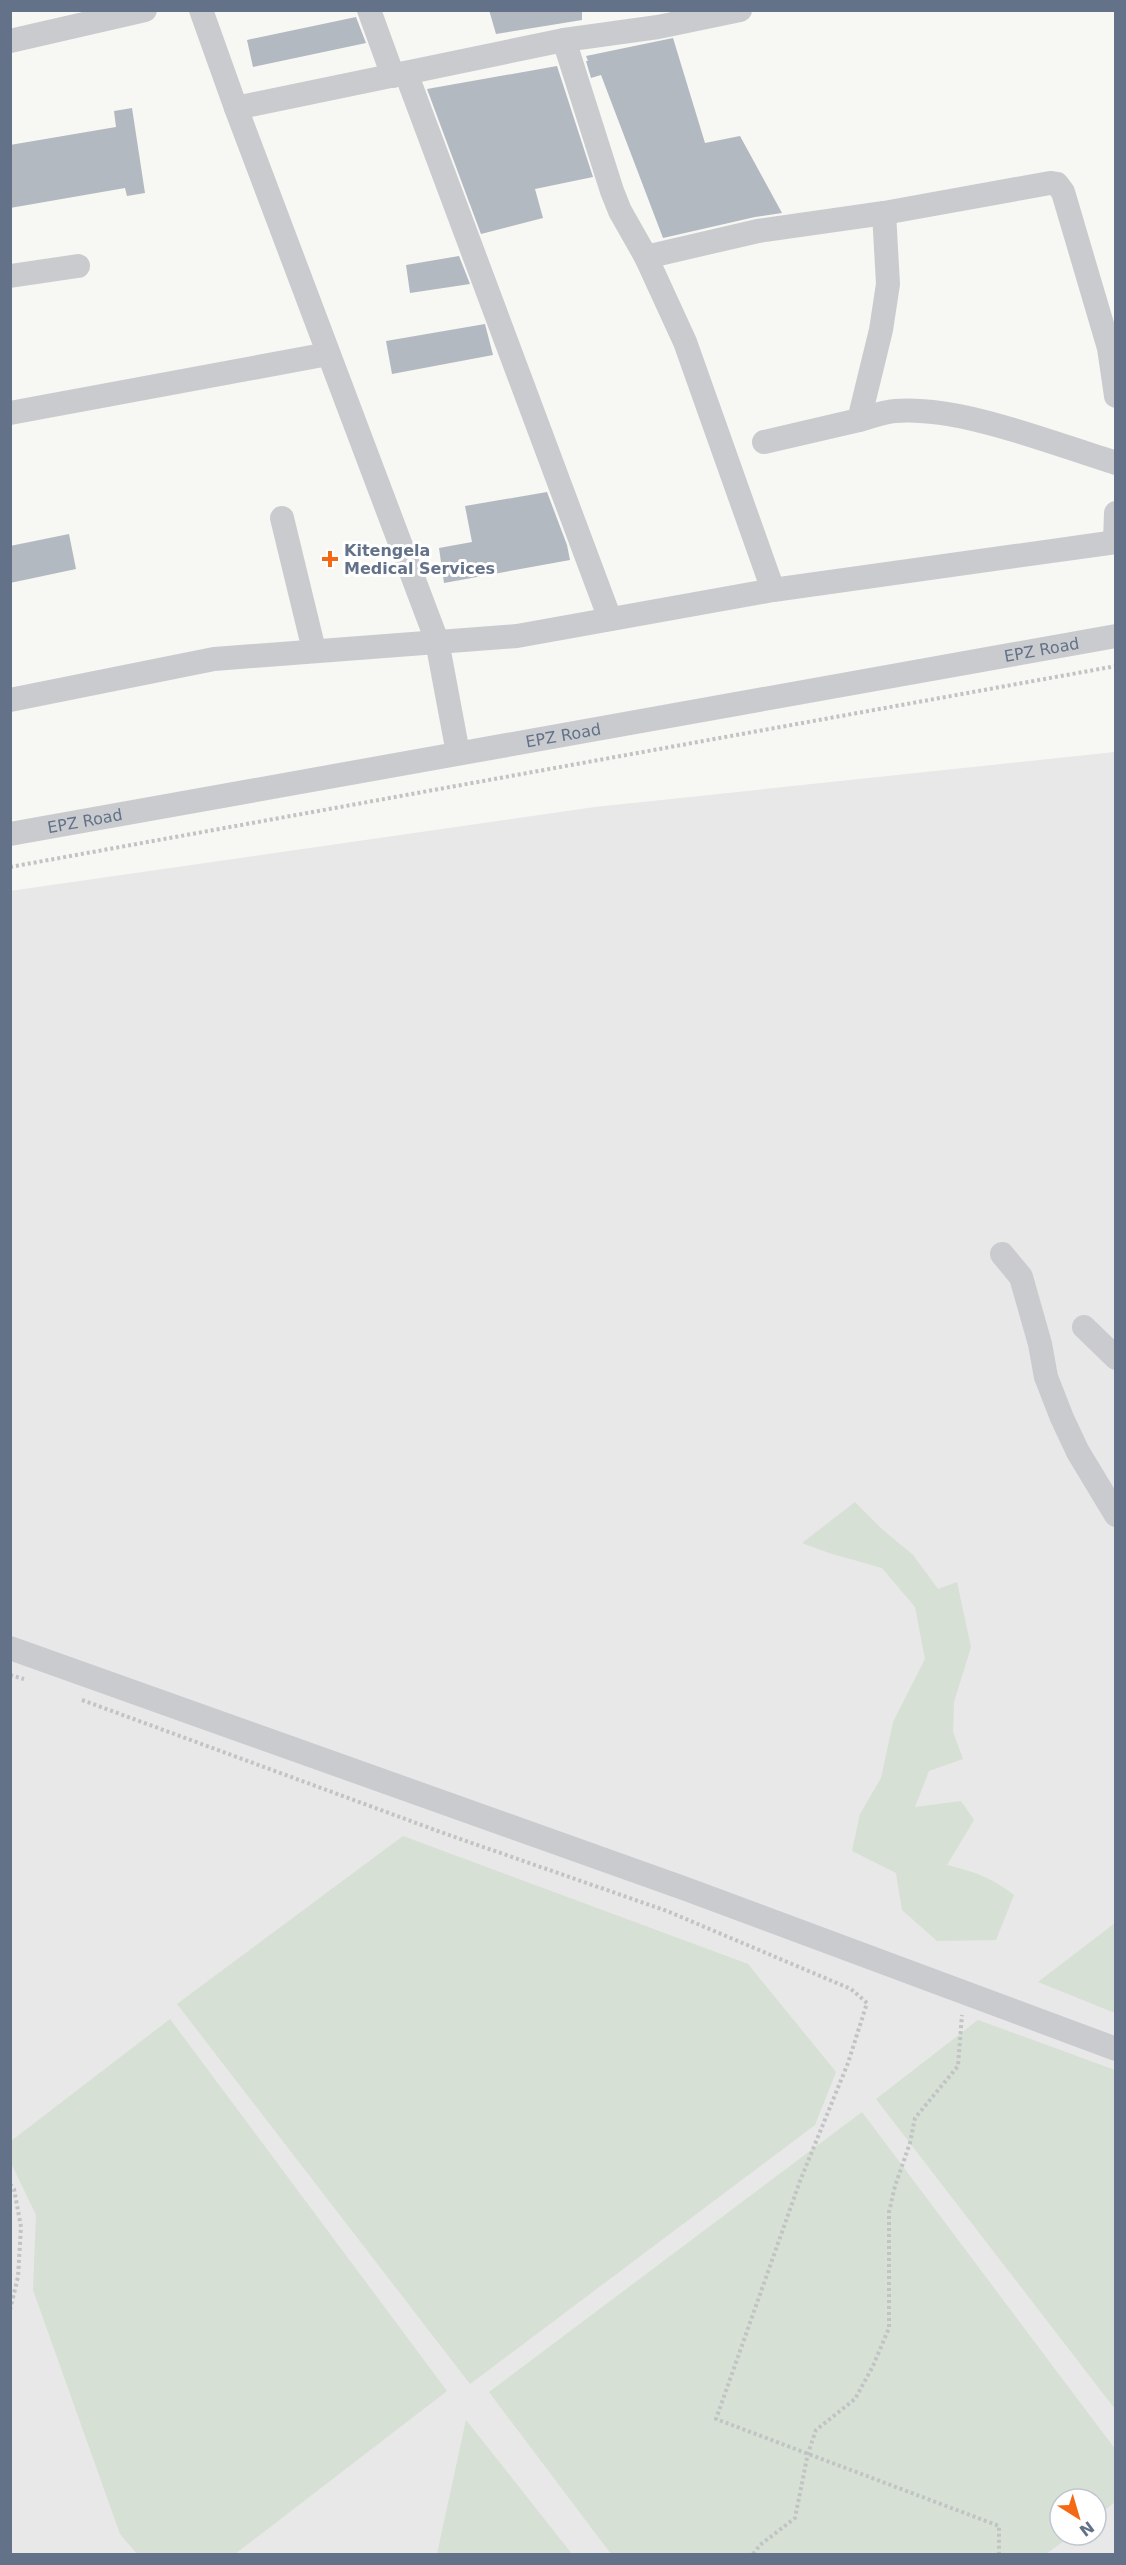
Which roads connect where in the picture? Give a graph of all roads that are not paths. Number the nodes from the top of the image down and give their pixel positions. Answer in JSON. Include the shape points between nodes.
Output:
{"nodes":[{"id":1,"x":145,"y":10,"type":"edge"},
{"id":2,"x":201,"y":10,"type":"edge"},
{"id":3,"x":369,"y":10,"type":"edge"},
{"id":4,"x":740,"y":10,"type":"edge"},
{"id":5,"x":655,"y":19,"type":"edge"},
{"id":6,"x":564,"y":40,"type":"junction"},
{"id":7,"x":10,"y":41,"type":"edge"},
{"id":8,"x":400,"y":74,"type":"junction"},
{"id":9,"x":236,"y":108,"type":"junction"},
{"id":10,"x":884,"y":213,"type":"junction"},
{"id":11,"x":646,"y":256,"type":"junction"},
{"id":12,"x":78,"y":266,"type":"dead end"},
{"id":13,"x":10,"y":276,"type":"edge"},
{"id":14,"x":328,"y":354,"type":"junction"},
{"id":15,"x":1116,"y":396,"type":"edge"},
{"id":16,"x":10,"y":413,"type":"edge"},
{"id":17,"x":859,"y":420,"type":"junction"},
{"id":18,"x":764,"y":442,"type":"dead end"},
{"id":19,"x":1116,"y":463,"type":"edge"},
{"id":20,"x":1116,"y":513,"type":"edge"},
{"id":21,"x":282,"y":518,"type":"dead end"},
{"id":22,"x":1115,"y":542,"type":"edge"},
{"id":23,"x":773,"y":590,"type":"junction"},
{"id":24,"x":609,"y":619,"type":"junction"},
{"id":25,"x":1116,"y":636,"type":"edge"},
{"id":26,"x":437,"y":641,"type":"junction"},
{"id":27,"x":314,"y":650,"type":"junction"},
{"id":28,"x":10,"y":700,"type":"edge"},
{"id":29,"x":458,"y":753,"type":"junction"},
{"id":30,"x":10,"y":834,"type":"edge"},
{"id":31,"x":1002,"y":1254,"type":"dead end"},
{"id":32,"x":1083,"y":1328,"type":"dead end"},
{"id":33,"x":1116,"y":1358,"type":"edge"},
{"id":34,"x":1116,"y":1515,"type":"edge"},
{"id":35,"x":10,"y":1648,"type":"edge"},
{"id":36,"x":1116,"y":2049,"type":"edge"}],
"edges":[{"from":1,"to":7,"type":"street"},
{"from":2,"to":9,"type":"street"},
{"from":3,"to":8,"type":"street"},
{"from":4,"to":5,"type":"street"},
{"from":5,"to":6,"type":"street"},
{"from":6,"to":8,"type":"street"},
{"from":6,"to":11,"type":"street","via":[[612,191]]},
{"from":8,"to":9,"type":"street"},
{"from":8,"to":24,"type":"street"},
{"from":9,"to":14,"type":"street"},
{"from":10,"to":11,"type":"street","via":[[758,231]]},
{"from":10,"to":15,"type":"street","via":[[1057,184],[1063,192],[1109,348]]},
{"from":10,"to":17,"type":"street","via":[[888,284]]},
{"from":11,"to":23,"type":"street","via":[[685,342]]},
{"from":12,"to":13,"type":"street"},
{"from":14,"to":16,"type":"street"},
{"from":14,"to":26,"type":"street"},
{"from":17,"to":18,"type":"street"},
{"from":17,"to":19,"type":"street","via":[[893,411],[940,413]]},
{"from":20,"to":22,"type":"street"},
{"from":21,"to":27,"type":"street"},
{"from":22,"to":23,"type":"street"},
{"from":23,"to":24,"type":"street"},
{"from":24,"to":26,"type":"street","via":[[517,636]]},
{"from":25,"to":29,"type":"street","name":"EPZ Road"},
{"from":26,"to":27,"type":"street"},
{"from":26,"to":29,"type":"street"},
{"from":27,"to":28,"type":"street","via":[[214,659]]},
{"from":29,"to":30,"type":"street","name":"EPZ Road"},
{"from":31,"to":34,"type":"street","via":[[1021,1276],[1046,1377],[1062,1418]]},
{"from":32,"to":33,"type":"street"},
{"from":35,"to":36,"type":"street","via":[[686,1889]]}]}
